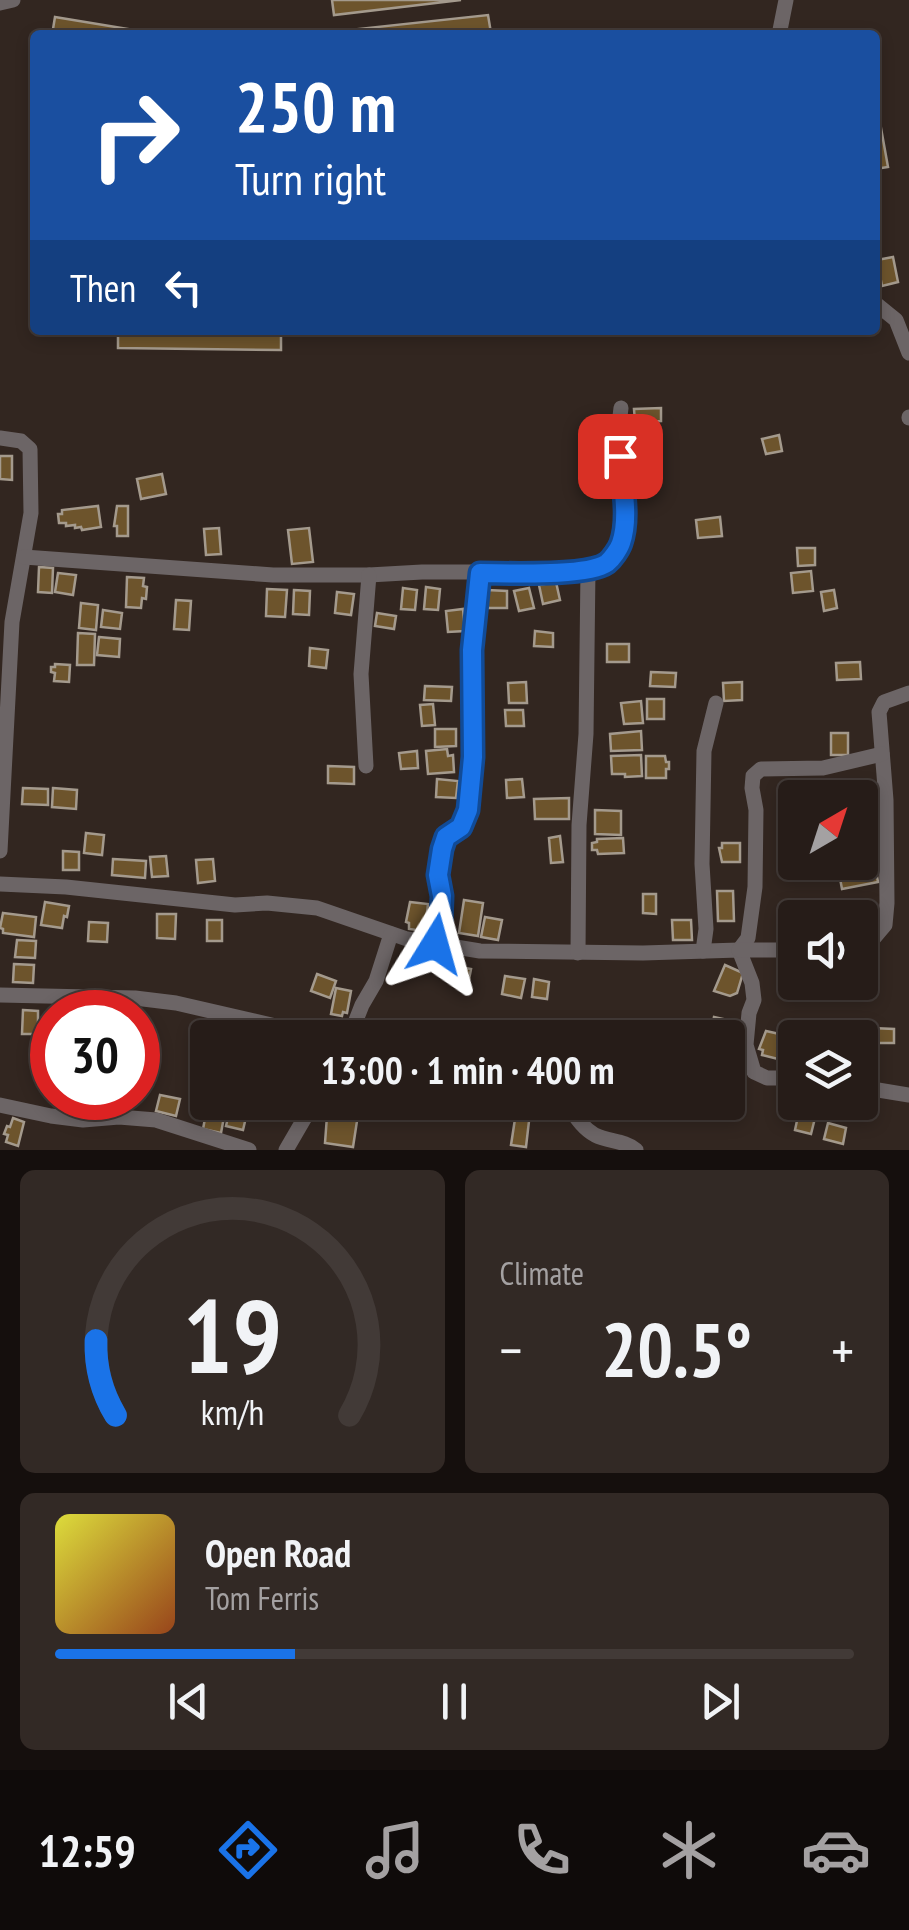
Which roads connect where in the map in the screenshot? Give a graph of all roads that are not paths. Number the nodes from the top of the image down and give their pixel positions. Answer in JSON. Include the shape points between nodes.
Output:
{"nodes":[{"id":1,"x":14,"y":0,"type":"edge"},
{"id":2,"x":786,"y":0,"type":"edge"},
{"id":3,"x":0,"y":3,"type":"edge"},
{"id":4,"x":779,"y":30,"type":"edge"},
{"id":5,"x":880,"y":307,"type":"edge"},
{"id":6,"x":909,"y":353,"type":"edge"},
{"id":7,"x":622,"y":408,"type":"dead end"},
{"id":8,"x":0,"y":438,"type":"edge"},
{"id":9,"x":24,"y":558,"type":"junction"},
{"id":10,"x":588,"y":569,"type":"junction"},
{"id":11,"x":480,"y":573,"type":"junction"},
{"id":12,"x":369,"y":576,"type":"junction"},
{"id":13,"x":909,"y":693,"type":"edge"},
{"id":14,"x":716,"y":704,"type":"dead end"},
{"id":15,"x":882,"y":754,"type":"junction"},
{"id":16,"x":2,"y":766,"type":"edge"},
{"id":17,"x":366,"y":766,"type":"dead end"},
{"id":18,"x":0,"y":852,"type":"edge"},
{"id":19,"x":0,"y":884,"type":"edge"},
{"id":20,"x":878,"y":933,"type":"edge"},
{"id":21,"x":391,"y":934,"type":"junction"},
{"id":22,"x":435,"y":944,"type":"junction"},
{"id":23,"x":739,"y":950,"type":"junction"},
{"id":24,"x":778,"y":950,"type":"edge"},
{"id":25,"x":703,"y":951,"type":"junction"},
{"id":26,"x":578,"y":953,"type":"junction"},
{"id":27,"x":0,"y":995,"type":"edge"},
{"id":28,"x":250,"y":1020,"type":"edge"},
{"id":29,"x":356,"y":1020,"type":"edge"},
{"id":30,"x":778,"y":1078,"type":"edge"},
{"id":31,"x":878,"y":1091,"type":"edge"},
{"id":32,"x":909,"y":1095,"type":"edge"},
{"id":33,"x":0,"y":1105,"type":"edge"},
{"id":34,"x":303,"y":1120,"type":"edge"},
{"id":35,"x":578,"y":1120,"type":"edge"},
{"id":36,"x":249,"y":1150,"type":"edge"},
{"id":37,"x":286,"y":1150,"type":"edge"},
{"id":38,"x":636,"y":1150,"type":"edge"}],
"edges":[{"from":1,"to":3,"type":"street"},
{"from":2,"to":4,"type":"street"},
{"from":5,"to":6,"type":"street","via":[[896,320]]},
{"from":7,"to":10,"type":"street","via":[[621,546],[607,563]]},
{"from":8,"to":9,"type":"street","via":[[21,440],[30,449]]},
{"from":9,"to":12,"type":"street"},
{"from":9,"to":16,"type":"street","via":[[12,622]]},
{"from":10,"to":11,"type":"street"},
{"from":10,"to":26,"type":"street"},
{"from":11,"to":12,"type":"street"},
{"from":11,"to":22,"type":"street","via":[[468,810],[442,849]]},
{"from":12,"to":17,"type":"street","via":[[361,674]]},
{"from":13,"to":15,"type":"street","via":[[884,702],[879,712]]},
{"from":14,"to":25,"type":"street","via":[[704,751]]},
{"from":15,"to":20,"type":"street","via":[[887,903]]},
{"from":15,"to":23,"type":"street","via":[[823,768],[762,769],[753,776],[755,888],[748,938]]},
{"from":16,"to":18,"type":"street"},
{"from":19,"to":21,"type":"street","via":[[317,908]]},
{"from":21,"to":22,"type":"street"},
{"from":21,"to":29,"type":"street"},
{"from":22,"to":26,"type":"street"},
{"from":23,"to":24,"type":"street"},
{"from":23,"to":25,"type":"street"},
{"from":23,"to":30,"type":"street","via":[[752,983],[746,1045],[754,1072]]},
{"from":25,"to":26,"type":"street"},
{"from":27,"to":28,"type":"street","via":[[148,1000]]},
{"from":31,"to":32,"type":"street"},
{"from":33,"to":36,"type":"street","via":[[83,1120],[156,1120]]},
{"from":34,"to":37,"type":"street"},
{"from":35,"to":38,"type":"street"}]}
